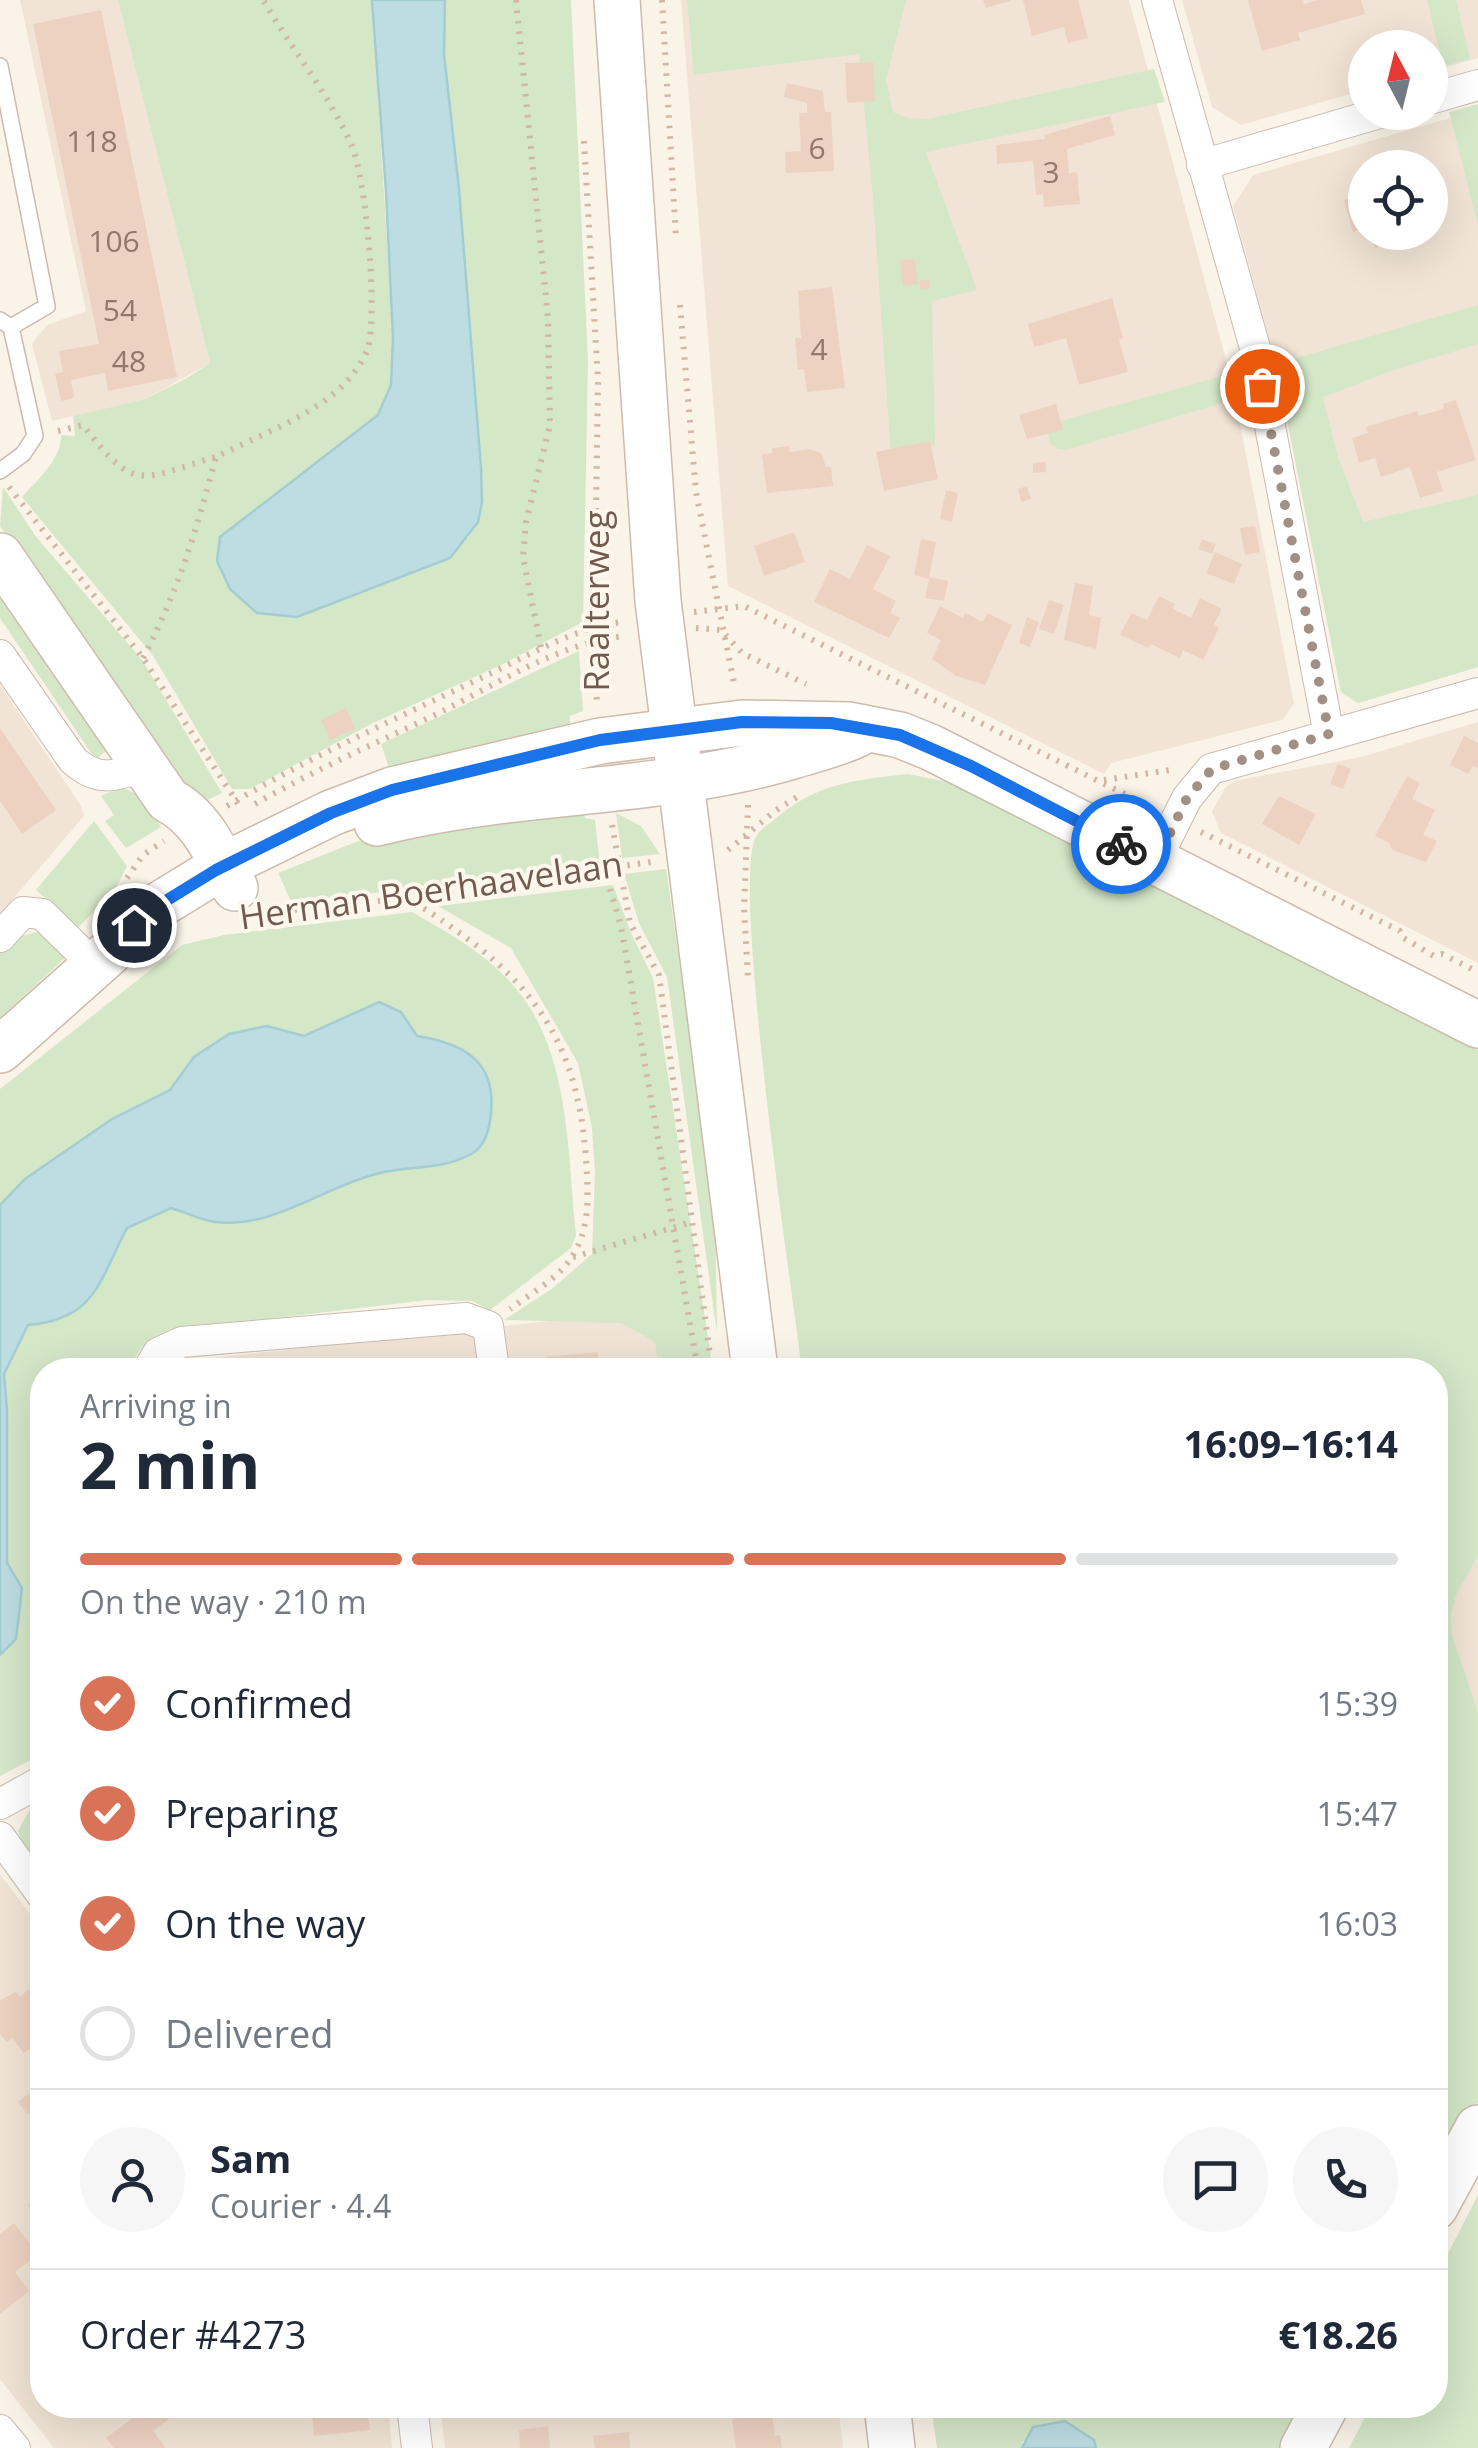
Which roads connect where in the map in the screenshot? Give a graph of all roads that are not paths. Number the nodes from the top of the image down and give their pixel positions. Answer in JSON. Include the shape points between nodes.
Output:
{"nodes":[{"id":1,"x":617,"y":0,"type":"edge"},
{"id":2,"x":1157,"y":0,"type":"edge"},
{"id":3,"x":0,"y":66,"type":"edge"},
{"id":4,"x":2,"y":85,"type":"edge"},
{"id":5,"x":1478,"y":85,"type":"edge"},
{"id":6,"x":1448,"y":94,"type":"edge"},
{"id":7,"x":1348,"y":122,"type":"edge"},
{"id":8,"x":1202,"y":165,"type":"junction"},
{"id":9,"x":6,"y":323,"type":"edge"},
{"id":10,"x":0,"y":473,"type":"edge"},
{"id":11,"x":0,"y":556,"type":"edge"},
{"id":12,"x":0,"y":654,"type":"edge"},
{"id":13,"x":1478,"y":693,"type":"edge"},
{"id":14,"x":674,"y":729,"type":"junction"},
{"id":15,"x":867,"y":730,"type":"junction"},
{"id":16,"x":1329,"y":734,"type":"junction"},
{"id":17,"x":680,"y":782,"type":"junction"},
{"id":18,"x":157,"y":783,"type":"junction"},
{"id":19,"x":1156,"y":862,"type":"junction"},
{"id":20,"x":224,"y":889,"type":"junction"},
{"id":21,"x":0,"y":936,"type":"edge"},
{"id":22,"x":102,"y":958,"type":"junction"},
{"id":23,"x":1478,"y":1025,"type":"edge"},
{"id":24,"x":0,"y":1050,"type":"edge"},
{"id":25,"x":155,"y":1358,"type":"edge"},
{"id":26,"x":492,"y":1358,"type":"edge"},
{"id":27,"x":753,"y":1358,"type":"edge"},
{"id":28,"x":30,"y":1788,"type":"edge"},
{"id":29,"x":0,"y":1804,"type":"edge"},
{"id":30,"x":0,"y":1836,"type":"edge"},
{"id":31,"x":30,"y":1878,"type":"edge"},
{"id":32,"x":1478,"y":2128,"type":"edge"},
{"id":33,"x":1448,"y":2183,"type":"edge"},
{"id":34,"x":414,"y":2418,"type":"edge"},
{"id":35,"x":889,"y":2418,"type":"edge"},
{"id":36,"x":1319,"y":2418,"type":"edge"},
{"id":37,"x":0,"y":2430,"type":"edge"},
{"id":38,"x":14,"y":2448,"type":"edge"},
{"id":39,"x":417,"y":2448,"type":"edge"},
{"id":40,"x":892,"y":2448,"type":"edge"},
{"id":41,"x":1303,"y":2448,"type":"edge"}],
"edges":[{"from":1,"to":14,"type":"street","name":"Raalterweg"},
{"from":2,"to":8,"type":"street"},
{"from":3,"to":4,"type":"lane"},
{"from":4,"to":9,"type":"lane","via":[[47,306]]},
{"from":5,"to":6,"type":"street"},
{"from":7,"to":8,"type":"street"},
{"from":8,"to":16,"type":"street","via":[[1254,348]]},
{"from":9,"to":10,"type":"lane","via":[[35,436]]},
{"from":11,"to":18,"type":"street"},
{"from":12,"to":18,"type":"street","via":[[87,773]]},
{"from":13,"to":16,"type":"street"},
{"from":14,"to":15,"type":"street","name":"Herman Boerhaavelaan","via":[[762,722]]},
{"from":14,"to":17,"type":"street","name":"Raalterweg"},
{"from":14,"to":20,"type":"street","name":"Herman Boerhaavelaan","via":[[392,790],[331,813]]},
{"from":15,"to":17,"type":"street","name":"Herman Boerhaavelaan","via":[[745,770]]},
{"from":15,"to":19,"type":"street","name":"Herman Boerhaavelaan","via":[[930,746]]},
{"from":16,"to":19,"type":"street","via":[[1212,769],[1187,798]]},
{"from":17,"to":20,"type":"street","name":"Herman Boerhaavelaan","via":[[408,815],[355,829]]},
{"from":17,"to":27,"type":"street","name":"Raalterweg"},
{"from":18,"to":20,"type":"street","via":[[174,834]]},
{"from":19,"to":23,"type":"street","name":"Herman Boerhaavelaan"},
{"from":20,"to":22,"type":"street","name":"Herman Boerhaavelaan"},
{"from":21,"to":22,"type":"street","via":[[23,912],[42,914]]},
{"from":22,"to":24,"type":"street","name":"Herman Boerhaavelaan"},
{"from":25,"to":26,"type":"street","via":[[182,1342],[466,1318],[488,1326]]},
{"from":28,"to":29,"type":"street"},
{"from":30,"to":31,"type":"street"},
{"from":32,"to":33,"type":"street"},
{"from":34,"to":39,"type":"street"},
{"from":35,"to":40,"type":"street"},
{"from":36,"to":41,"type":"street"},
{"from":37,"to":38,"type":"street"}]}
